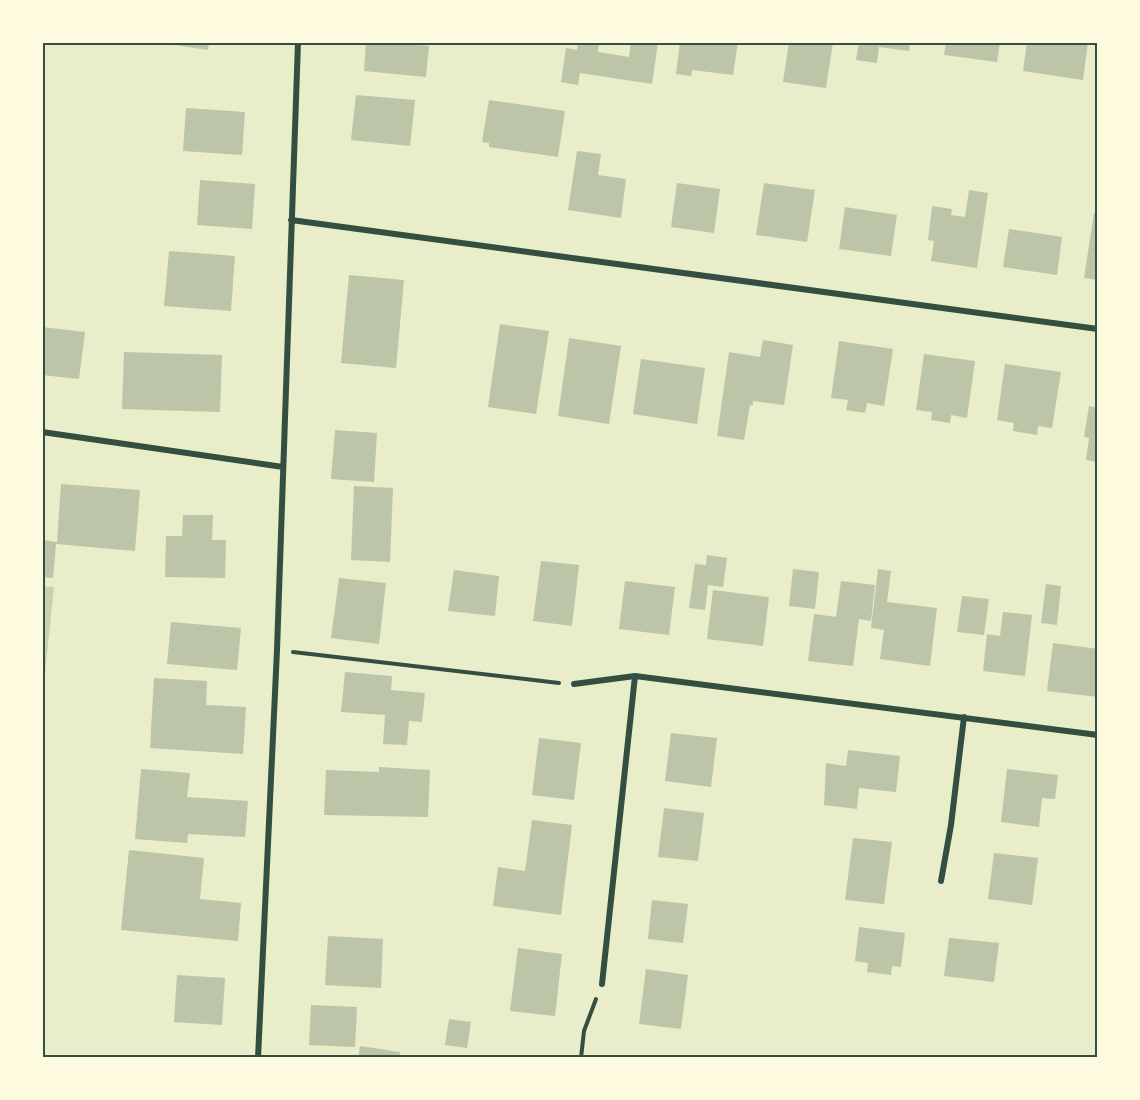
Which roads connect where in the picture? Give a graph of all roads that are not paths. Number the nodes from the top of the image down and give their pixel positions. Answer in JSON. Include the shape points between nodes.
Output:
{"nodes":[{"id":1,"x":298,"y":42,"type":"edge"},
{"id":2,"x":291,"y":220,"type":"junction"},
{"id":3,"x":1098,"y":329,"type":"edge"},
{"id":4,"x":42,"y":432,"type":"edge"},
{"id":5,"x":283,"y":467,"type":"junction"},
{"id":6,"x":635,"y":676,"type":"junction"},
{"id":7,"x":574,"y":684,"type":"road end"},
{"id":8,"x":964,"y":717,"type":"junction"},
{"id":9,"x":1098,"y":735,"type":"edge"},
{"id":10,"x":941,"y":881,"type":"dead end"},
{"id":11,"x":602,"y":984,"type":"road end"},
{"id":12,"x":258,"y":1058,"type":"edge"}],
"edges":[{"from":1,"to":2,"type":"street"},
{"from":2,"to":3,"type":"street"},
{"from":2,"to":5,"type":"street"},
{"from":4,"to":5,"type":"street"},
{"from":5,"to":12,"type":"street"},
{"from":6,"to":7,"type":"street"},
{"from":6,"to":8,"type":"street"},
{"from":6,"to":11,"type":"street"},
{"from":8,"to":9,"type":"street"},
{"from":8,"to":10,"type":"street"}]}
